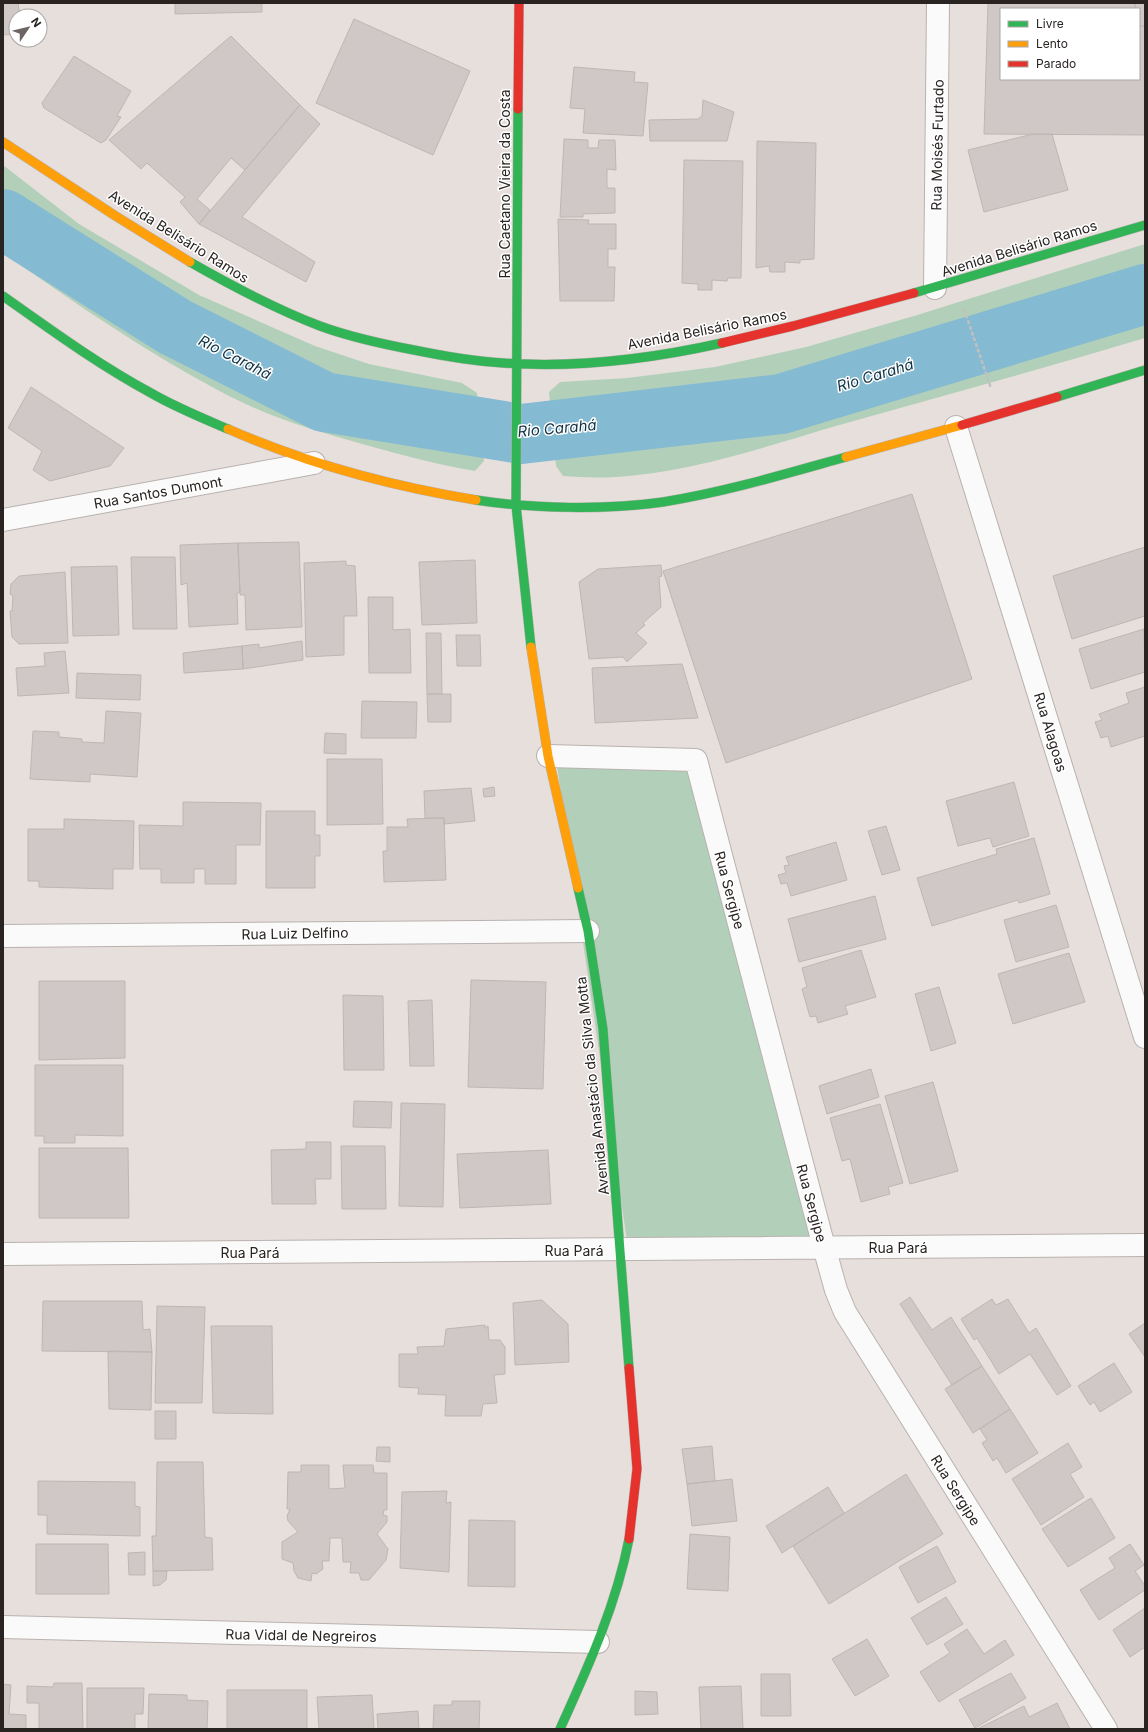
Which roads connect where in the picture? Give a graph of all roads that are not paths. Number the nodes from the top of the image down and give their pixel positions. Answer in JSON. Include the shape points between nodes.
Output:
{"nodes":[{"id":1,"x":519,"y":3,"type":"edge"},
{"id":2,"x":938,"y":3,"type":"edge"},
{"id":3,"x":3,"y":142,"type":"edge"},
{"id":4,"x":1145,"y":225,"type":"edge"},
{"id":5,"x":935,"y":288,"type":"junction"},
{"id":6,"x":3,"y":296,"type":"edge"},
{"id":7,"x":517,"y":365,"type":"junction"},
{"id":8,"x":1145,"y":370,"type":"edge"},
{"id":9,"x":517,"y":400,"type":"joint"},
{"id":10,"x":956,"y":428,"type":"junction"},
{"id":11,"x":314,"y":463,"type":"junction"},
{"id":12,"x":516,"y":505,"type":"junction"},
{"id":13,"x":3,"y":520,"type":"edge"},
{"id":14,"x":548,"y":756,"type":"junction"},
{"id":15,"x":588,"y":930,"type":"junction"},
{"id":16,"x":3,"y":936,"type":"edge"},
{"id":17,"x":1145,"y":1038,"type":"edge"},
{"id":18,"x":1145,"y":1245,"type":"edge"},
{"id":19,"x":824,"y":1247,"type":"junction"},
{"id":20,"x":621,"y":1249,"type":"junction"},
{"id":21,"x":3,"y":1254,"type":"edge"},
{"id":22,"x":3,"y":1627,"type":"edge"},
{"id":23,"x":598,"y":1642,"type":"junction"},
{"id":24,"x":560,"y":1729,"type":"edge"},
{"id":25,"x":1106,"y":1729,"type":"edge"}],
"edges":[{"from":1,"to":7,"type":"main road","name":"Rua Caetano Vieira da Costa"},
{"from":2,"to":5,"type":"street","name":"Rua Moisés Furtado"},
{"from":3,"to":7,"type":"main road","name":"Avenida Belisário Ramos","via":[[181,258],[247,295],[311,322],[379,343],[460,359]]},
{"from":4,"to":5,"type":"main road","name":"Avenida Belisário Ramos"},
{"from":5,"to":7,"type":"main road","name":"Avenida Belisário Ramos","via":[[798,326],[661,356],[600,363]]},
{"from":6,"to":11,"type":"main road","via":[[86,354],[152,394],[239,435]]},
{"from":7,"to":9,"type":"main road","name":"Rua Caetano Vieira da Costa"},
{"from":8,"to":10,"type":"main road"},
{"from":9,"to":12,"type":"main road","name":"Avenida Anastácio da Silva Motta"},
{"from":10,"to":12,"type":"main road","via":[[740,487],[657,503],[594,508]]},
{"from":10,"to":17,"type":"street","name":"Rua Alagoas"},
{"from":11,"to":12,"type":"main road","via":[[384,483],[449,497]]},
{"from":11,"to":13,"type":"street","name":"Rua Santos Dumont"},
{"from":12,"to":14,"type":"main road","name":"Avenida Anastácio da Silva Motta","via":[[527,620]]},
{"from":14,"to":15,"type":"main road","name":"Avenida Anastácio da Silva Motta"},
{"from":14,"to":19,"type":"street","name":"Rua Sergipe","via":[[696,760]]},
{"from":15,"to":16,"type":"street","name":"Rua Luiz Delfino"},
{"from":15,"to":20,"type":"main road","name":"Avenida Anastácio da Silva Motta","via":[[603,1028]]},
{"from":18,"to":19,"type":"street","name":"Rua Pará"},
{"from":19,"to":20,"type":"street","name":"Rua Pará"},
{"from":19,"to":25,"type":"street","name":"Rua Sergipe","via":[[845,1312]]},
{"from":20,"to":21,"type":"street","name":"Rua Pará"},
{"from":20,"to":23,"type":"main road","name":"Avenida Anastácio da Silva Motta","via":[[637,1468],[633,1520],[620,1580]]},
{"from":22,"to":23,"type":"street","name":"Rua Vidal de Negreiros"},
{"from":23,"to":24,"type":"main road","name":"Avenida Anastácio da Silva Motta"}]}
